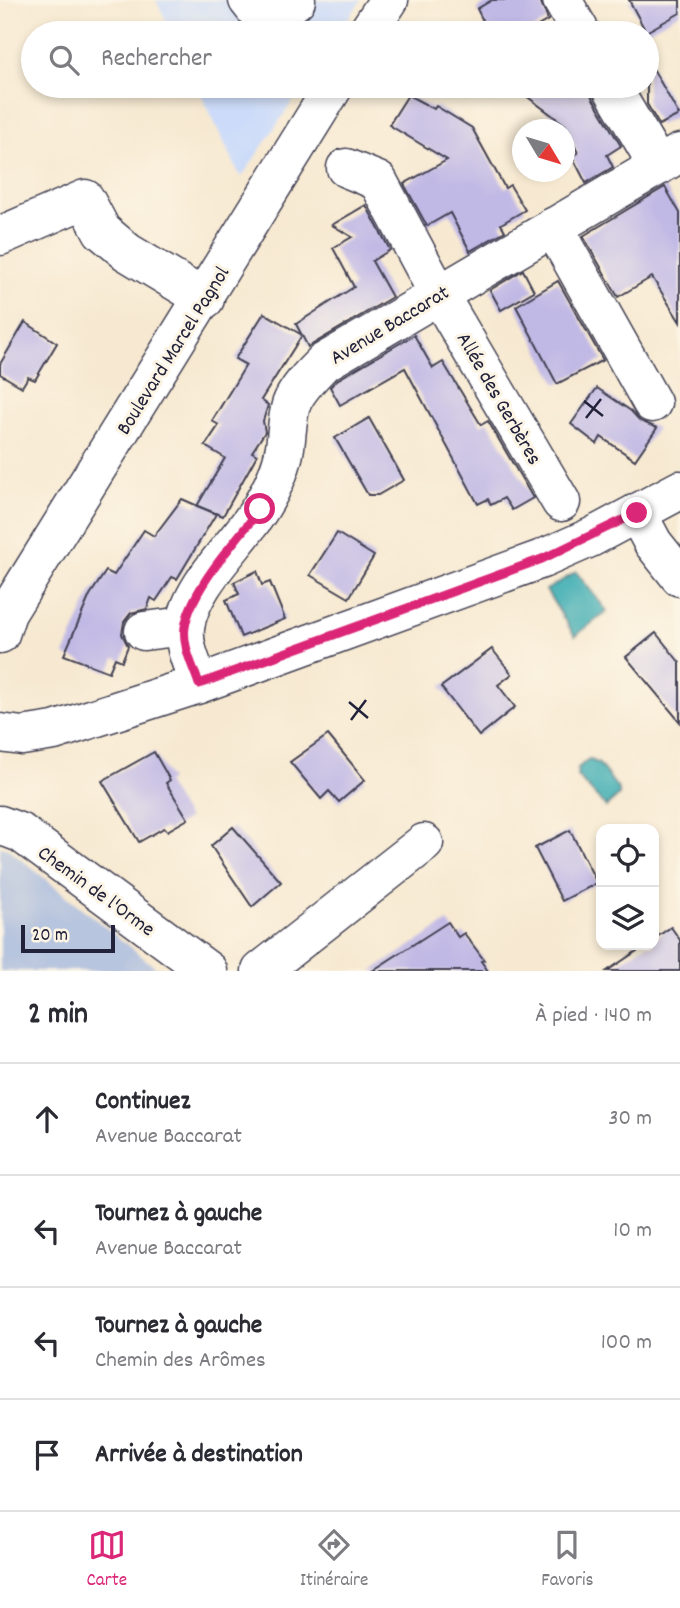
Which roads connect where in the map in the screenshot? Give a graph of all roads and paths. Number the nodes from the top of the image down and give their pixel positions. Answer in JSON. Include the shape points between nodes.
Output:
{"nodes":[{"id":1,"x":296,"y":0,"type":"edge"},
{"id":2,"x":389,"y":0,"type":"edge"},
{"id":3,"x":562,"y":0,"type":"edge"},
{"id":4,"x":263,"y":19,"type":"edge"},
{"id":5,"x":375,"y":21,"type":"edge"},
{"id":6,"x":574,"y":21,"type":"edge"},
{"id":7,"x":324,"y":98,"type":"edge"},
{"id":8,"x":620,"y":98,"type":"edge"},
{"id":9,"x":669,"y":160,"type":"edge"},
{"id":10,"x":346,"y":168,"type":"dead end"},
{"id":11,"x":554,"y":228,"type":"junction"},
{"id":12,"x":0,"y":236,"type":"edge"},
{"id":13,"x":439,"y":295,"type":"junction"},
{"id":14,"x":205,"y":299,"type":"junction"},
{"id":15,"x":652,"y":403,"type":"dead end"},
{"id":16,"x":680,"y":490,"type":"edge"},
{"id":17,"x":561,"y":502,"type":"dead end"},
{"id":18,"x":637,"y":513,"type":"junction"},
{"id":19,"x":680,"y":577,"type":"edge"},
{"id":20,"x":2,"y":622,"type":"edge"},
{"id":21,"x":185,"y":626,"type":"junction"},
{"id":22,"x":145,"y":631,"type":"dead end"},
{"id":23,"x":199,"y":684,"type":"junction"},
{"id":24,"x":0,"y":733,"type":"edge"},
{"id":25,"x":0,"y":799,"type":"edge"},
{"id":26,"x":10,"y":829,"type":"edge"},
{"id":27,"x":424,"y":843,"type":"dead end"},
{"id":28,"x":208,"y":971,"type":"edge"},
{"id":29,"x":261,"y":971,"type":"edge"}],
"edges":[{"from":1,"to":4,"type":"street"},
{"from":2,"to":5,"type":"street"},
{"from":3,"to":6,"type":"street"},
{"from":7,"to":14,"type":"street","name":"Boulevard Marcel Pagnol"},
{"from":8,"to":9,"type":"street"},
{"from":9,"to":11,"type":"street","name":"Avenue Baccarat"},
{"from":10,"to":13,"type":"street","name":"Allée des Gerbères","via":[[378,181]]},
{"from":11,"to":13,"type":"street","name":"Avenue Baccarat"},
{"from":11,"to":15,"type":"street"},
{"from":12,"to":14,"type":"street","via":[[85,199],[102,231],[127,252]]},
{"from":13,"to":17,"type":"street","name":"Allée des Gerbères"},
{"from":13,"to":21,"type":"street","name":"Avenue Baccarat","via":[[311,374],[291,404],[285,451],[274,483],[215,568]]},
{"from":14,"to":20,"type":"street","name":"Boulevard Marcel Pagnol"},
{"from":16,"to":18,"type":"street"},
{"from":18,"to":19,"type":"street"},
{"from":18,"to":23,"type":"street","via":[[542,559]]},
{"from":21,"to":22,"type":"street"},
{"from":21,"to":23,"type":"street","via":[[186,646]]},
{"from":23,"to":24,"type":"street","via":[[54,732]]},
{"from":25,"to":26,"type":"street","name":"Chemin de l'Orme"},
{"from":26,"to":28,"type":"street","name":"Chemin de l'Orme"},
{"from":27,"to":29,"type":"street"}]}
